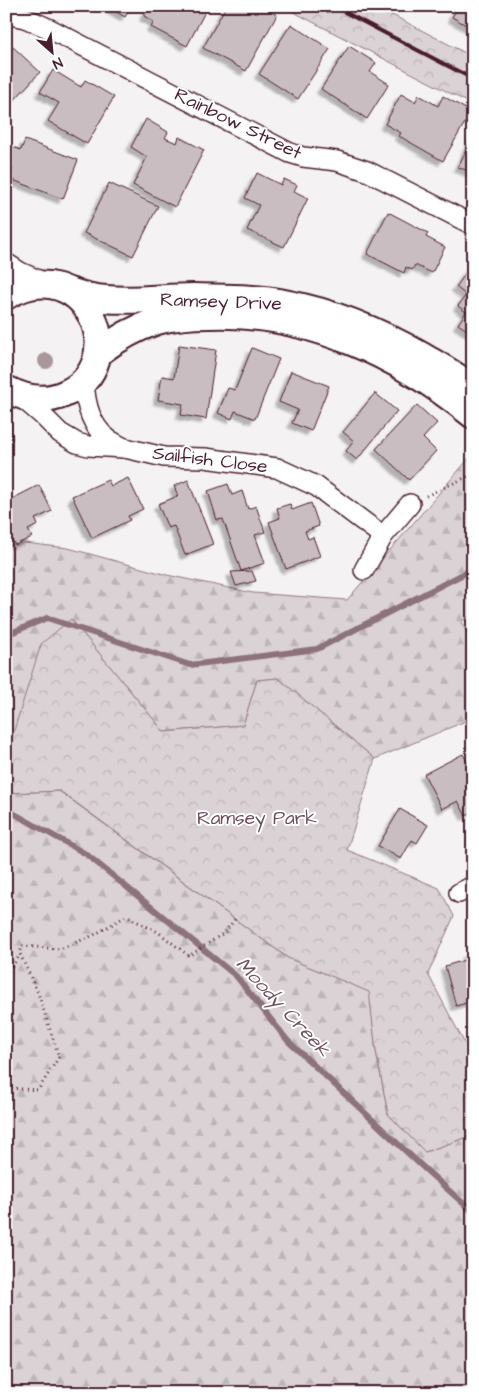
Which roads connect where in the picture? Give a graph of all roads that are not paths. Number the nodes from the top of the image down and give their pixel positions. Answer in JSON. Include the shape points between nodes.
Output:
{"nodes":[{"id":1,"x":6,"y":14,"type":"edge"},
{"id":2,"x":473,"y":226,"type":"edge"},
{"id":3,"x":6,"y":263,"type":"edge"},
{"id":4,"x":58,"y":288,"type":"junction"},
{"id":5,"x":6,"y":296,"type":"edge"},
{"id":6,"x":98,"y":353,"type":"junction"},
{"id":7,"x":84,"y":381,"type":"junction"},
{"id":8,"x":473,"y":389,"type":"edge"},
{"id":9,"x":13,"y":393,"type":"edge"},
{"id":10,"x":473,"y":415,"type":"edge"},
{"id":11,"x":125,"y":448,"type":"junction"},
{"id":12,"x":410,"y":504,"type":"road end"},
{"id":13,"x":383,"y":536,"type":"junction"},
{"id":14,"x":364,"y":570,"type":"dead end"}],
"edges":[{"from":1,"to":2,"type":"street","name":"Rainbow Street","via":[[50,29],[290,152],[360,168]]},
{"from":3,"to":4,"type":"street"},
{"from":4,"to":5,"type":"main road","via":[[31,285]]},
{"from":4,"to":6,"type":"main road","via":[[83,303],[94,318]]},
{"from":4,"to":8,"type":"main road","name":"Ramsey Drive","via":[[107,299],[245,298],[318,310],[406,347]]},
{"from":6,"to":7,"type":"main road"},
{"from":6,"to":10,"type":"main road","name":"Ramsey Drive","via":[[157,321],[222,314],[256,316],[326,332],[363,346],[425,379]]},
{"from":7,"to":9,"type":"main road","via":[[71,392],[54,398],[37,400]]},
{"from":7,"to":11,"type":"street","name":"Sailfish Close","via":[[88,409],[97,428]]},
{"from":9,"to":11,"type":"street","name":"Sailfish Close","via":[[60,433],[77,443]]},
{"from":11,"to":13,"type":"street","name":"Sailfish Close","via":[[164,457],[248,462],[277,468],[316,486]]},
{"from":12,"to":13,"type":"street"},
{"from":13,"to":14,"type":"street"}]}
